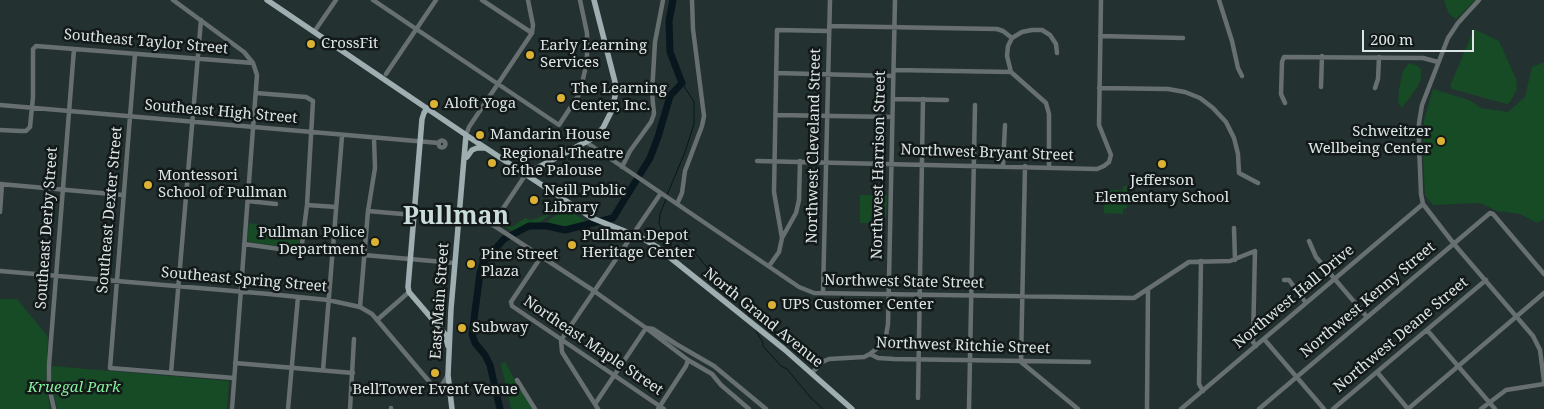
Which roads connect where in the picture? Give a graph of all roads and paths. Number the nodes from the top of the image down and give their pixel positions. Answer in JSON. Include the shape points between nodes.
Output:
{"nodes":[{"id":1,"x":173,"y":0,"type":"edge"},
{"id":2,"x":267,"y":0,"type":"edge"},
{"id":3,"x":336,"y":0,"type":"edge"},
{"id":4,"x":373,"y":0,"type":"edge"},
{"id":5,"x":436,"y":0,"type":"edge"},
{"id":6,"x":482,"y":0,"type":"edge"},
{"id":7,"x":528,"y":0,"type":"edge"},
{"id":8,"x":581,"y":0,"type":"edge"},
{"id":9,"x":594,"y":0,"type":"edge"},
{"id":10,"x":663,"y":0,"type":"edge"},
{"id":11,"x":692,"y":0,"type":"edge"},
{"id":12,"x":830,"y":0,"type":"edge"},
{"id":13,"x":895,"y":0,"type":"edge"},
{"id":14,"x":1101,"y":0,"type":"edge"},
{"id":15,"x":1219,"y":0,"type":"edge"},
{"id":16,"x":1479,"y":0,"type":"edge"},
{"id":17,"x":201,"y":20,"type":"junction"},
{"id":18,"x":894,"y":27,"type":"junction"},
{"id":19,"x":829,"y":28,"type":"junction"},
{"id":20,"x":416,"y":30,"type":"junction"},
{"id":21,"x":314,"y":32,"type":"junction"},
{"id":22,"x":532,"y":33,"type":"junction"},
{"id":23,"x":1100,"y":36,"type":"junction"},
{"id":24,"x":1012,"y":38,"type":"junction"},
{"id":25,"x":1183,"y":38,"type":"dead end"},
{"id":26,"x":74,"y":49,"type":"junction"},
{"id":27,"x":1057,"y":53,"type":"dead end"},
{"id":28,"x":135,"y":54,"type":"junction"},
{"id":29,"x":1322,"y":56,"type":"junction"},
{"id":30,"x":1379,"y":57,"type":"junction"},
{"id":31,"x":196,"y":59,"type":"junction"},
{"id":32,"x":1438,"y":62,"type":"junction"},
{"id":33,"x":253,"y":63,"type":"junction"},
{"id":34,"x":894,"y":70,"type":"junction"},
{"id":35,"x":1011,"y":72,"type":"junction"},
{"id":36,"x":776,"y":73,"type":"junction"},
{"id":37,"x":386,"y":74,"type":"dead end"},
{"id":38,"x":828,"y":74,"type":"junction"},
{"id":39,"x":893,"y":76,"type":"junction"},
{"id":40,"x":1242,"y":76,"type":"dead end"},
{"id":41,"x":498,"y":84,"type":"junction"},
{"id":42,"x":1321,"y":87,"type":"dead end"},
{"id":43,"x":1099,"y":88,"type":"junction"},
{"id":44,"x":1375,"y":88,"type":"dead end"},
{"id":45,"x":256,"y":93,"type":"junction"},
{"id":46,"x":892,"y":99,"type":"junction"},
{"id":47,"x":923,"y":99,"type":"junction"},
{"id":48,"x":947,"y":100,"type":"dead end"},
{"id":49,"x":1285,"y":102,"type":"dead end"},
{"id":50,"x":0,"y":105,"type":"edge"},
{"id":51,"x":974,"y":105,"type":"dead end"},
{"id":52,"x":32,"y":108,"type":"junction"},
{"id":53,"x":428,"y":108,"type":"junction"},
{"id":54,"x":68,"y":112,"type":"junction"},
{"id":55,"x":776,"y":115,"type":"junction"},
{"id":56,"x":828,"y":116,"type":"junction"},
{"id":57,"x":130,"y":117,"type":"junction"},
{"id":58,"x":892,"y":117,"type":"junction"},
{"id":59,"x":192,"y":122,"type":"junction"},
{"id":60,"x":1005,"y":125,"type":"dead end"},
{"id":61,"x":254,"y":127,"type":"junction"},
{"id":62,"x":0,"y":130,"type":"edge"},
{"id":63,"x":311,"y":134,"type":"junction"},
{"id":64,"x":466,"y":135,"type":"junction"},
{"id":65,"x":342,"y":136,"type":"junction"},
{"id":66,"x":374,"y":138,"type":"junction"},
{"id":67,"x":421,"y":142,"type":"junction"},
{"id":68,"x":586,"y":142,"type":"junction"},
{"id":69,"x":439,"y":143,"type":"dead end"},
{"id":70,"x":492,"y":151,"type":"junction"},
{"id":71,"x":757,"y":161,"type":"dead end"},
{"id":72,"x":775,"y":161,"type":"junction"},
{"id":73,"x":800,"y":162,"type":"junction"},
{"id":74,"x":826,"y":162,"type":"junction"},
{"id":75,"x":892,"y":163,"type":"junction"},
{"id":76,"x":922,"y":164,"type":"junction"},
{"id":77,"x":974,"y":165,"type":"junction"},
{"id":78,"x":1003,"y":166,"type":"junction"},
{"id":79,"x":1025,"y":166,"type":"junction"},
{"id":80,"x":622,"y":167,"type":"junction"},
{"id":81,"x":1049,"y":167,"type":"junction"},
{"id":82,"x":464,"y":171,"type":"junction"},
{"id":83,"x":526,"y":174,"type":"junction"},
{"id":84,"x":1258,"y":183,"type":"dead end"},
{"id":85,"x":1,"y":184,"type":"edge"},
{"id":86,"x":63,"y":189,"type":"junction"},
{"id":87,"x":662,"y":194,"type":"junction"},
{"id":88,"x":123,"y":195,"type":"junction"},
{"id":89,"x":248,"y":201,"type":"junction"},
{"id":90,"x":276,"y":204,"type":"dead end"},
{"id":91,"x":677,"y":204,"type":"junction"},
{"id":92,"x":1423,"y":204,"type":"junction"},
{"id":93,"x":307,"y":205,"type":"junction"},
{"id":94,"x":336,"y":207,"type":"junction"},
{"id":95,"x":368,"y":211,"type":"junction"},
{"id":96,"x":0,"y":212,"type":"edge"},
{"id":97,"x":414,"y":215,"type":"junction"},
{"id":98,"x":459,"y":218,"type":"junction"},
{"id":99,"x":492,"y":225,"type":"junction"},
{"id":100,"x":1234,"y":228,"type":"dead end"},
{"id":101,"x":633,"y":234,"type":"junction"},
{"id":102,"x":782,"y":238,"type":"junction"},
{"id":103,"x":1309,"y":241,"type":"dead end"},
{"id":104,"x":244,"y":244,"type":"junction"},
{"id":105,"x":1454,"y":244,"type":"junction"},
{"id":106,"x":364,"y":255,"type":"junction"},
{"id":107,"x":542,"y":257,"type":"junction"},
{"id":108,"x":410,"y":259,"type":"junction"},
{"id":109,"x":1235,"y":260,"type":"junction"},
{"id":110,"x":1201,"y":261,"type":"junction"},
{"id":111,"x":455,"y":263,"type":"junction"},
{"id":112,"x":769,"y":266,"type":"junction"},
{"id":113,"x":0,"y":271,"type":"edge"},
{"id":114,"x":1544,"y":274,"type":"edge"},
{"id":115,"x":56,"y":276,"type":"junction"},
{"id":116,"x":1335,"y":278,"type":"junction"},
{"id":117,"x":1284,"y":280,"type":"dead end"},
{"id":118,"x":1486,"y":280,"type":"junction"},
{"id":119,"x":116,"y":281,"type":"junction"},
{"id":120,"x":178,"y":286,"type":"junction"},
{"id":121,"x":1148,"y":290,"type":"junction"},
{"id":122,"x":241,"y":291,"type":"junction"},
{"id":123,"x":594,"y":291,"type":"junction"},
{"id":124,"x":410,"y":292,"type":"junction"},
{"id":125,"x":823,"y":293,"type":"junction"},
{"id":126,"x":1544,"y":293,"type":"edge"},
{"id":127,"x":888,"y":294,"type":"junction"},
{"id":128,"x":919,"y":295,"type":"junction"},
{"id":129,"x":970,"y":295,"type":"junction"},
{"id":130,"x":298,"y":296,"type":"junction"},
{"id":131,"x":1022,"y":296,"type":"junction"},
{"id":132,"x":328,"y":300,"type":"junction"},
{"id":133,"x":1306,"y":303,"type":"junction"},
{"id":134,"x":360,"y":306,"type":"junction"},
{"id":135,"x":1517,"y":316,"type":"junction"},
{"id":136,"x":1367,"y":317,"type":"junction"},
{"id":137,"x":452,"y":319,"type":"junction"},
{"id":138,"x":377,"y":320,"type":"junction"},
{"id":139,"x":646,"y":328,"type":"junction"},
{"id":140,"x":442,"y":330,"type":"junction"},
{"id":141,"x":1427,"y":330,"type":"junction"},
{"id":142,"x":354,"y":339,"type":"dead end"},
{"id":143,"x":1264,"y":339,"type":"junction"},
{"id":144,"x":561,"y":340,"type":"junction"},
{"id":145,"x":1256,"y":346,"type":"junction"},
{"id":146,"x":449,"y":350,"type":"junction"},
{"id":147,"x":870,"y":354,"type":"junction"},
{"id":148,"x":688,"y":360,"type":"junction"},
{"id":149,"x":918,"y":360,"type":"junction"},
{"id":150,"x":970,"y":360,"type":"junction"},
{"id":151,"x":1021,"y":362,"type":"junction"},
{"id":152,"x":1089,"y":362,"type":"dead end"},
{"id":153,"x":235,"y":363,"type":"junction"},
{"id":154,"x":1458,"y":366,"type":"junction"},
{"id":155,"x":291,"y":367,"type":"junction"},
{"id":156,"x":323,"y":370,"type":"junction"},
{"id":157,"x":1377,"y":372,"type":"junction"},
{"id":158,"x":171,"y":373,"type":"junction"},
{"id":159,"x":353,"y":373,"type":"junction"},
{"id":160,"x":812,"y":373,"type":"junction"},
{"id":161,"x":448,"y":375,"type":"junction"},
{"id":162,"x":614,"y":376,"type":"junction"},
{"id":163,"x":1296,"y":377,"type":"junction"},
{"id":164,"x":234,"y":378,"type":"junction"},
{"id":165,"x":517,"y":380,"type":"dead end"},
{"id":166,"x":1544,"y":383,"type":"edge"},
{"id":167,"x":437,"y":388,"type":"junction"},
{"id":168,"x":449,"y":391,"type":"junction"},
{"id":169,"x":1203,"y":391,"type":"junction"},
{"id":170,"x":918,"y":398,"type":"dead end"},
{"id":171,"x":1489,"y":402,"type":"junction"},
{"id":172,"x":595,"y":404,"type":"junction"},
{"id":173,"x":661,"y":408,"type":"edge"},
{"id":174,"x":54,"y":409,"type":"edge"},
{"id":175,"x":232,"y":409,"type":"edge"},
{"id":176,"x":288,"y":409,"type":"edge"},
{"id":177,"x":350,"y":409,"type":"edge"},
{"id":178,"x":452,"y":409,"type":"edge"},
{"id":179,"x":535,"y":409,"type":"edge"},
{"id":180,"x":598,"y":409,"type":"edge"},
{"id":181,"x":749,"y":409,"type":"edge"},
{"id":182,"x":766,"y":409,"type":"edge"},
{"id":183,"x":852,"y":409,"type":"edge"},
{"id":184,"x":969,"y":409,"type":"edge"},
{"id":185,"x":1078,"y":409,"type":"edge"},
{"id":186,"x":1147,"y":409,"type":"edge"},
{"id":187,"x":1182,"y":409,"type":"edge"},
{"id":188,"x":1260,"y":409,"type":"edge"},
{"id":189,"x":1324,"y":409,"type":"edge"},
{"id":190,"x":1333,"y":409,"type":"edge"},
{"id":191,"x":1408,"y":409,"type":"edge"},
{"id":192,"x":1481,"y":409,"type":"edge"},
{"id":193,"x":1495,"y":409,"type":"edge"}],
"edges":[{"from":1,"to":17,"type":"street"},
{"from":2,"to":21,"type":"main road"},
{"from":3,"to":21,"type":"street"},
{"from":4,"to":20,"type":"street"},
{"from":5,"to":20,"type":"street"},
{"from":6,"to":22,"type":"street"},
{"from":7,"to":22,"type":"street"},
{"from":8,"to":41,"type":"street","via":[[587,33],[587,62],[580,93],[559,124]]},
{"from":9,"to":68,"type":"main road","via":[[614,75],[615,96],[608,120]]},
{"from":10,"to":80,"type":"street","via":[[654,42],[654,114]]},
{"from":11,"to":91,"type":"street","via":[[704,116]]},
{"from":12,"to":19,"type":"street","name":"Northwest Cleveland Street"},
{"from":13,"to":18,"type":"street","name":"Northwest Harrison Street"},
{"from":14,"to":23,"type":"street"},
{"from":15,"to":40,"type":"street"},
{"from":16,"to":32,"type":"street","via":[[1452,31]]},
{"from":17,"to":31,"type":"street"},
{"from":17,"to":33,"type":"street"},
{"from":18,"to":19,"type":"street"},
{"from":18,"to":24,"type":"street","via":[[997,29]]},
{"from":18,"to":34,"type":"street","name":"Northwest Harrison Street"},
{"from":19,"to":36,"type":"street","via":[[777,30]]},
{"from":19,"to":38,"type":"street","name":"Northwest Cleveland Street"},
{"from":20,"to":37,"type":"street"},
{"from":20,"to":41,"type":"street"},
{"from":21,"to":53,"type":"main road"},
{"from":22,"to":41,"type":"street"},
{"from":23,"to":25,"type":"street"},
{"from":23,"to":43,"type":"street"},
{"from":24,"to":27,"type":"street","via":[[1022,32],[1042,30],[1056,44]]},
{"from":24,"to":35,"type":"street","via":[[1007,56]]},
{"from":26,"to":28,"type":"street","name":"Southeast Taylor Street"},
{"from":26,"to":52,"type":"street","name":"Southeast Taylor Street","via":[[36,46]]},
{"from":26,"to":54,"type":"street","name":"Southeast Derby Street"},
{"from":28,"to":31,"type":"street","name":"Southeast Taylor Street"},
{"from":28,"to":57,"type":"street","name":"Southeast Dexter Street"},
{"from":29,"to":30,"type":"street"},
{"from":29,"to":42,"type":"street"},
{"from":29,"to":49,"type":"street","via":[[1284,57],[1281,94]]},
{"from":30,"to":32,"type":"street","via":[[1428,58]]},
{"from":30,"to":44,"type":"street"},
{"from":31,"to":33,"type":"street","name":"Southeast Taylor Street"},
{"from":31,"to":59,"type":"street"},
{"from":32,"to":92,"type":"street","via":[[1422,105],[1419,124],[1419,178]]},
{"from":33,"to":45,"type":"street","via":[[257,75]]},
{"from":34,"to":35,"type":"street"},
{"from":34,"to":39,"type":"street","name":"Northwest Harrison Street"},
{"from":35,"to":81,"type":"street","via":[[1046,103]]},
{"from":36,"to":38,"type":"street"},
{"from":36,"to":55,"type":"street"},
{"from":38,"to":39,"type":"street"},
{"from":38,"to":56,"type":"street","name":"Northwest Cleveland Street"},
{"from":39,"to":46,"type":"street","name":"Northwest Harrison Street"},
{"from":41,"to":64,"type":"street"},
{"from":43,"to":81,"type":"street","name":"Northwest Bryant Street","via":[[1099,125],[1111,155],[1110,162],[1097,169]]},
{"from":43,"to":84,"type":"street","via":[[1168,89],[1200,98],[1226,122],[1234,138],[1240,172]]},
{"from":45,"to":61,"type":"street"},
{"from":45,"to":63,"type":"street","via":[[311,99]]},
{"from":46,"to":47,"type":"street"},
{"from":46,"to":58,"type":"street","name":"Northwest Harrison Street"},
{"from":47,"to":48,"type":"street"},
{"from":47,"to":76,"type":"street"},
{"from":50,"to":52,"type":"street","name":"Southeast High Street"},
{"from":51,"to":77,"type":"street"},
{"from":52,"to":54,"type":"street","name":"Southeast High Street"},
{"from":52,"to":62,"type":"street","via":[[31,123],[26,131]]},
{"from":53,"to":64,"type":"main road"},
{"from":53,"to":67,"type":"main road","via":[[422,119]]},
{"from":54,"to":57,"type":"street","name":"Southeast High Street"},
{"from":54,"to":86,"type":"street","name":"Southeast Derby Street"},
{"from":55,"to":56,"type":"street"},
{"from":55,"to":72,"type":"street"},
{"from":56,"to":58,"type":"street"},
{"from":56,"to":74,"type":"street","name":"Northwest Cleveland Street"},
{"from":57,"to":59,"type":"street","name":"Southeast High Street"},
{"from":57,"to":88,"type":"street","name":"Southeast Dexter Street"},
{"from":58,"to":75,"type":"street","name":"Northwest Harrison Street"},
{"from":59,"to":61,"type":"street","name":"Southeast High Street"},
{"from":59,"to":120,"type":"street"},
{"from":60,"to":78,"type":"street"},
{"from":61,"to":63,"type":"street","name":"Southeast High Street"},
{"from":61,"to":89,"type":"street"},
{"from":63,"to":65,"type":"street","name":"Southeast High Street"},
{"from":63,"to":93,"type":"street"},
{"from":64,"to":70,"type":"main road"},
{"from":64,"to":82,"type":"main road","name":"East Main Street"},
{"from":65,"to":66,"type":"street","name":"Southeast High Street"},
{"from":65,"to":94,"type":"street"},
{"from":66,"to":67,"type":"street","name":"Southeast High Street"},
{"from":66,"to":95,"type":"street","via":[[375,168]]},
{"from":67,"to":69,"type":"street","name":"Southeast High Street"},
{"from":67,"to":97,"type":"main road"},
{"from":68,"to":80,"type":"street","name":"Northwest State Street"},
{"from":68,"to":83,"type":"main road"},
{"from":70,"to":82,"type":"main road","via":[[471,150]]},
{"from":70,"to":83,"type":"main road","name":"North Grand Avenue"},
{"from":71,"to":72,"type":"street","name":"Northwest Bryant Street"},
{"from":72,"to":73,"type":"street","name":"Northwest Bryant Street"},
{"from":72,"to":102,"type":"street","via":[[775,203]]},
{"from":73,"to":74,"type":"street","name":"Northwest Bryant Street"},
{"from":73,"to":102,"type":"street","via":[[796,213]]},
{"from":74,"to":75,"type":"street","name":"Northwest Bryant Street"},
{"from":74,"to":125,"type":"street","name":"Northwest Cleveland Street"},
{"from":75,"to":76,"type":"street","name":"Northwest Bryant Street"},
{"from":75,"to":127,"type":"street","name":"Northwest Harrison Street"},
{"from":76,"to":77,"type":"street","name":"Northwest Bryant Street"},
{"from":76,"to":128,"type":"street"},
{"from":77,"to":78,"type":"street","name":"Northwest Bryant Street"},
{"from":77,"to":129,"type":"street"},
{"from":78,"to":79,"type":"street","name":"Northwest Bryant Street"},
{"from":79,"to":81,"type":"street","name":"Northwest Bryant Street"},
{"from":79,"to":131,"type":"street"},
{"from":80,"to":87,"type":"street","name":"Northwest State Street"},
{"from":82,"to":98,"type":"main road","name":"East Main Street"},
{"from":83,"to":99,"type":"street"},
{"from":83,"to":101,"type":"main road","name":"North Grand Avenue","via":[[592,218]]},
{"from":85,"to":86,"type":"street"},
{"from":85,"to":96,"type":"street"},
{"from":86,"to":88,"type":"street"},
{"from":86,"to":115,"type":"street","name":"Southeast Derby Street"},
{"from":87,"to":91,"type":"street","name":"Northwest State Street"},
{"from":87,"to":101,"type":"street"},
{"from":88,"to":119,"type":"street","name":"Southeast Dexter Street"},
{"from":89,"to":90,"type":"street"},
{"from":89,"to":104,"type":"street"},
{"from":91,"to":112,"type":"street","name":"Northwest State Street"},
{"from":92,"to":105,"type":"street"},
{"from":92,"to":116,"type":"street","name":"Northwest Hall Drive"},
{"from":93,"to":94,"type":"street"},
{"from":93,"to":104,"type":"street","via":[[301,252]]},
{"from":94,"to":132,"type":"street"},
{"from":95,"to":97,"type":"street"},
{"from":95,"to":106,"type":"street"},
{"from":97,"to":98,"type":"street"},
{"from":97,"to":108,"type":"main road"},
{"from":98,"to":99,"type":"street"},
{"from":98,"to":111,"type":"main road","name":"East Main Street"},
{"from":99,"to":107,"type":"street"},
{"from":100,"to":109,"type":"street"},
{"from":101,"to":123,"type":"street"},
{"from":101,"to":160,"type":"main road","name":"North Grand Avenue","via":[[657,247]]},
{"from":102,"to":112,"type":"street","via":[[779,252]]},
{"from":103,"to":116,"type":"street","via":[[1316,257]]},
{"from":104,"to":122,"type":"street"},
{"from":105,"to":114,"type":"street","name":"Northwest Kenny Street","via":[[1490,213]]},
{"from":105,"to":118,"type":"street"},
{"from":105,"to":136,"type":"street","name":"Northwest Kenny Street"},
{"from":106,"to":108,"type":"street"},
{"from":106,"to":134,"type":"street"},
{"from":107,"to":123,"type":"street"},
{"from":107,"to":144,"type":"street","name":"Northeast Maple Street","via":[[511,302],[513,308]]},
{"from":108,"to":111,"type":"street"},
{"from":108,"to":124,"type":"main road"},
{"from":109,"to":110,"type":"street","name":"Northwest State Street"},
{"from":109,"to":145,"type":"street","name":"Northwest State Street","via":[[1254,251],[1253,342]]},
{"from":110,"to":121,"type":"street","name":"Northwest State Street","via":[[1189,262]]},
{"from":110,"to":169,"type":"street","via":[[1199,384]]},
{"from":111,"to":137,"type":"main road","name":"East Main Street"},
{"from":112,"to":125,"type":"street","name":"Northwest State Street","via":[[807,291]]},
{"from":113,"to":115,"type":"street","name":"Southeast Spring Street"},
{"from":115,"to":119,"type":"street","name":"Southeast Spring Street"},
{"from":115,"to":174,"type":"street","name":"Southeast Derby Street","via":[[49,365]]},
{"from":116,"to":133,"type":"street","name":"Northwest Hall Drive"},
{"from":116,"to":136,"type":"street"},
{"from":117,"to":133,"type":"street","via":[[1289,280]]},
{"from":118,"to":135,"type":"street"},
{"from":118,"to":141,"type":"street","name":"Northwest Deane Street"},
{"from":119,"to":120,"type":"street","name":"Southeast Spring Street"},
{"from":119,"to":158,"type":"street","name":"Southeast Dexter Street","via":[[110,368]]},
{"from":120,"to":122,"type":"street","name":"Southeast Spring Street"},
{"from":120,"to":158,"type":"street"},
{"from":121,"to":131,"type":"street","name":"Northwest State Street","via":[[1134,298]]},
{"from":121,"to":186,"type":"street"},
{"from":122,"to":130,"type":"street","name":"Southeast Spring Street"},
{"from":122,"to":153,"type":"street"},
{"from":123,"to":139,"type":"street"},
{"from":123,"to":144,"type":"street"},
{"from":124,"to":138,"type":"street"},
{"from":124,"to":140,"type":"main road"},
{"from":125,"to":127,"type":"street","name":"Northwest State Street"},
{"from":126,"to":135,"type":"street"},
{"from":127,"to":128,"type":"street","name":"Northwest State Street"},
{"from":127,"to":147,"type":"street","name":"Northwest Harrison Street","via":[[886,336]]},
{"from":128,"to":129,"type":"street","name":"Northwest State Street"},
{"from":128,"to":149,"type":"street"},
{"from":129,"to":131,"type":"street","name":"Northwest State Street"},
{"from":129,"to":150,"type":"street"},
{"from":130,"to":132,"type":"street","name":"Southeast Spring Street"},
{"from":130,"to":155,"type":"street"},
{"from":131,"to":151,"type":"street"},
{"from":132,"to":134,"type":"street","name":"Southeast Spring Street"},
{"from":132,"to":156,"type":"street"},
{"from":133,"to":143,"type":"street","name":"Northwest Hall Drive"},
{"from":134,"to":138,"type":"street","name":"Southeast Spring Street"},
{"from":135,"to":154,"type":"street"},
{"from":135,"to":166,"type":"street","via":[[1537,343]]},
{"from":136,"to":163,"type":"street","name":"Northwest Kenny Street"},
{"from":137,"to":140,"type":"main road","via":[[447,330]]},
{"from":137,"to":146,"type":"main road","name":"East Main Street"},
{"from":138,"to":167,"type":"street","name":"Southeast Spring Street"},
{"from":139,"to":148,"type":"street"},
{"from":139,"to":162,"type":"street"},
{"from":139,"to":182,"type":"street","via":[[653,329],[714,366]]},
{"from":140,"to":146,"type":"main road"},
{"from":141,"to":154,"type":"street"},
{"from":141,"to":157,"type":"street","name":"Northwest Deane Street"},
{"from":142,"to":159,"type":"street"},
{"from":143,"to":145,"type":"street","name":"Northwest Hall Drive"},
{"from":143,"to":163,"type":"street"},
{"from":144,"to":162,"type":"street","name":"Northeast Maple Street"},
{"from":144,"to":172,"type":"street","via":[[562,352]]},
{"from":145,"to":169,"type":"street","name":"Northwest Hall Drive"},
{"from":146,"to":161,"type":"main road","name":"East Main Street"},
{"from":147,"to":149,"type":"street","name":"Northwest Ritchie Street","via":[[878,358]]},
{"from":147,"to":160,"type":"street","name":"Northwest Ritchie Street","via":[[829,359]]},
{"from":148,"to":173,"type":"street"},
{"from":148,"to":181,"type":"street","via":[[712,374]]},
{"from":149,"to":150,"type":"street","name":"Northwest Ritchie Street"},
{"from":149,"to":170,"type":"street"},
{"from":150,"to":151,"type":"street","name":"Northwest Ritchie Street"},
{"from":150,"to":184,"type":"street"},
{"from":151,"to":152,"type":"street","name":"Northwest Ritchie Street"},
{"from":151,"to":185,"type":"street"},
{"from":153,"to":155,"type":"street"},
{"from":153,"to":164,"type":"street"},
{"from":154,"to":171,"type":"street"},
{"from":154,"to":191,"type":"street"},
{"from":155,"to":156,"type":"street"},
{"from":155,"to":176,"type":"street"},
{"from":156,"to":159,"type":"street"},
{"from":157,"to":190,"type":"street","name":"Northwest Deane Street"},
{"from":157,"to":191,"type":"street"},
{"from":158,"to":164,"type":"street"},
{"from":159,"to":177,"type":"street"},
{"from":160,"to":183,"type":"main road","name":"North Grand Avenue"},
{"from":161,"to":167,"type":"street"},
{"from":161,"to":168,"type":"main road","name":"East Main Street"},
{"from":162,"to":172,"type":"street"},
{"from":162,"to":173,"type":"street","name":"Northeast Maple Street"},
{"from":163,"to":188,"type":"street","name":"Northwest Kenny Street"},
{"from":163,"to":189,"type":"street"},
{"from":164,"to":175,"type":"street"},
{"from":165,"to":179,"type":"street"},
{"from":166,"to":171,"type":"street","via":[[1506,390]]},
{"from":167,"to":168,"type":"street"},
{"from":168,"to":178,"type":"main road","name":"East Main Street"},
{"from":169,"to":187,"type":"street","name":"Northwest Hall Drive"},
{"from":171,"to":192,"type":"street"},
{"from":171,"to":193,"type":"street"},
{"from":172,"to":180,"type":"street"}]}
